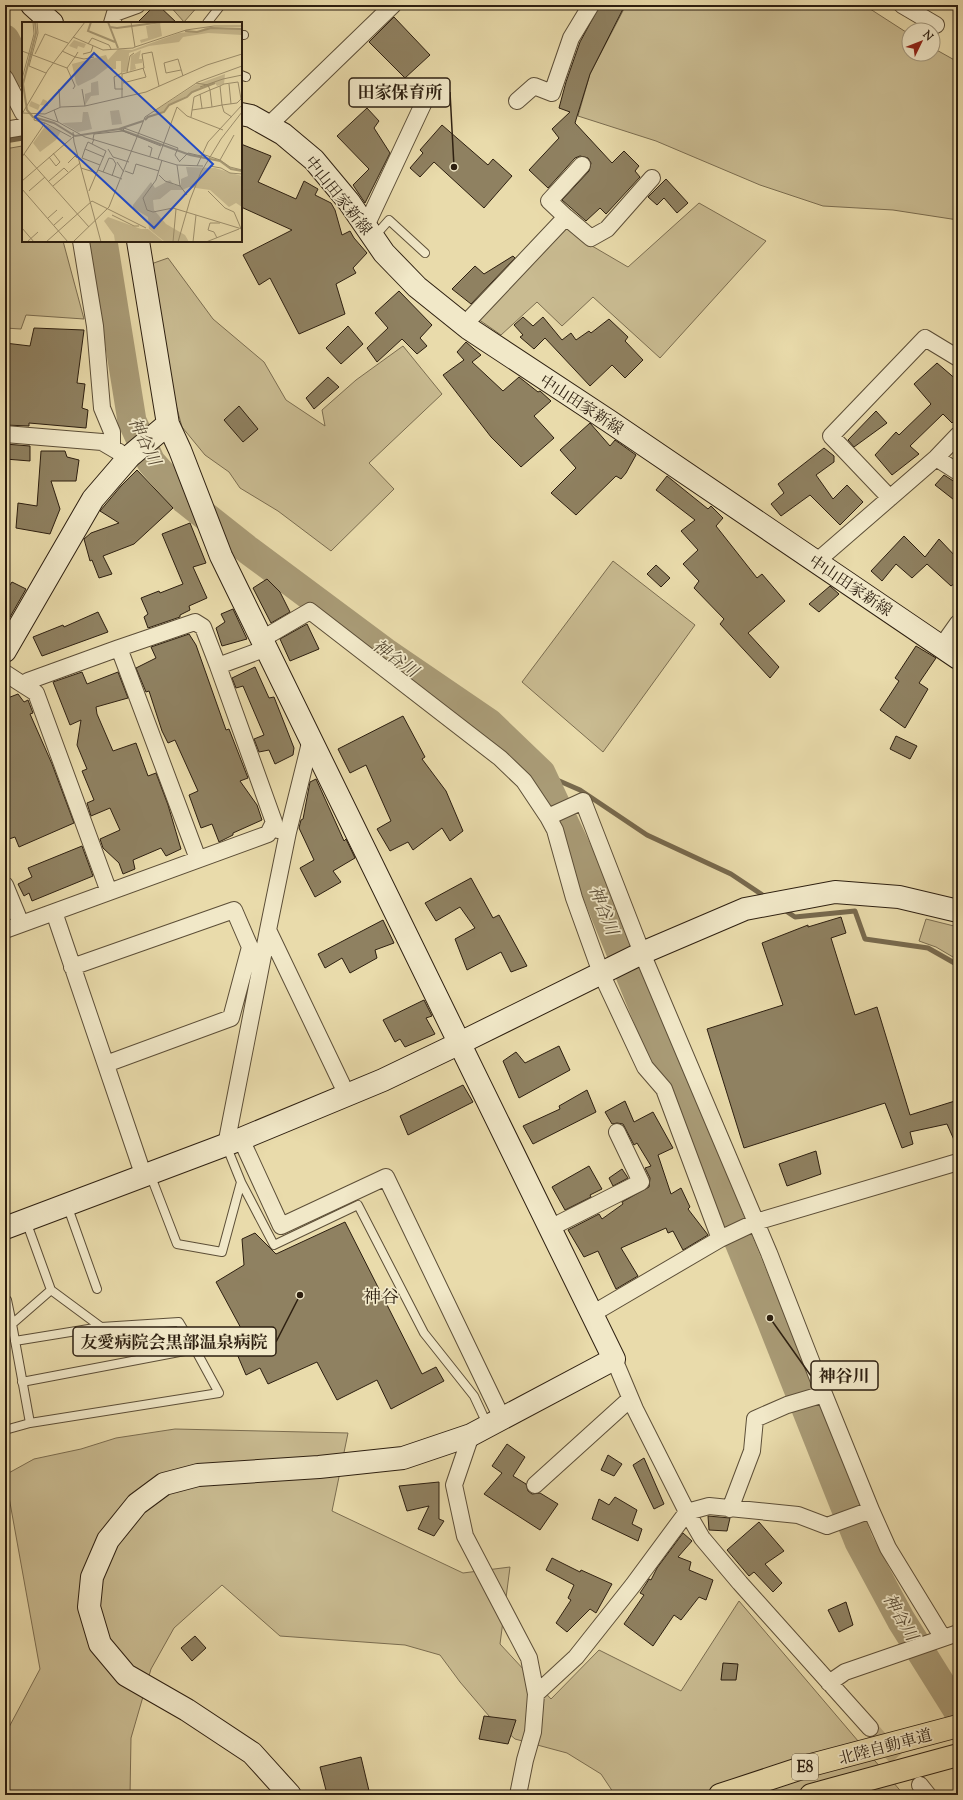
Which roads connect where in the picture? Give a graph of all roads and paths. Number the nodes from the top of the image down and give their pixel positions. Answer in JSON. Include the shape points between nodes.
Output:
{"nodes":[{"id":1,"x":137,"y":5,"type":"edge"},
{"id":2,"x":221,"y":5,"type":"edge"},
{"id":3,"x":393,"y":5,"type":"edge"},
{"id":4,"x":591,"y":5,"type":"edge"},
{"id":5,"x":902,"y":5,"type":"edge"},
{"id":6,"x":112,"y":22,"type":"edge"},
{"id":7,"x":209,"y":22,"type":"edge"},
{"id":8,"x":931,"y":22,"type":"edge"},
{"id":9,"x":5,"y":78,"type":"edge"},
{"id":10,"x":425,"y":100,"type":"dead end"},
{"id":11,"x":517,"y":101,"type":"dead end"},
{"id":12,"x":22,"y":111,"type":"edge"},
{"id":13,"x":242,"y":114,"type":"edge"},
{"id":14,"x":268,"y":126,"type":"junction"},
{"id":15,"x":22,"y":127,"type":"edge"},
{"id":16,"x":5,"y":130,"type":"edge"},
{"id":17,"x":582,"y":165,"type":"dead end"},
{"id":18,"x":652,"y":178,"type":"dead end"},
{"id":19,"x":566,"y":217,"type":"junction"},
{"id":20,"x":370,"y":232,"type":"junction"},
{"id":21,"x":81,"y":242,"type":"edge"},
{"id":22,"x":138,"y":242,"type":"edge"},
{"id":23,"x":425,"y":252,"type":"dead end"},
{"id":24,"x":464,"y":325,"type":"junction"},
{"id":25,"x":958,"y":358,"type":"edge"},
{"id":26,"x":164,"y":428,"type":"junction"},
{"id":27,"x":5,"y":434,"type":"edge"},
{"id":28,"x":958,"y":435,"type":"edge"},
{"id":29,"x":122,"y":455,"type":"junction"},
{"id":30,"x":936,"y":458,"type":"junction"},
{"id":31,"x":958,"y":472,"type":"edge"},
{"id":32,"x":890,"y":498,"type":"junction"},
{"id":33,"x":816,"y":562,"type":"junction"},
{"id":34,"x":958,"y":623,"type":"edge"},
{"id":35,"x":265,"y":644,"type":"junction"},
{"id":36,"x":119,"y":648,"type":"junction"},
{"id":37,"x":5,"y":651,"type":"edge"},
{"id":38,"x":949,"y":653,"type":"edge"},
{"id":39,"x":218,"y":666,"type":"junction"},
{"id":40,"x":5,"y":673,"type":"edge"},
{"id":41,"x":25,"y":686,"type":"junction"},
{"id":42,"x":311,"y":739,"type":"junction"},
{"id":43,"x":548,"y":817,"type":"junction"},
{"id":44,"x":271,"y":828,"type":"junction"},
{"id":45,"x":288,"y":832,"type":"junction"},
{"id":46,"x":198,"y":859,"type":"junction"},
{"id":47,"x":5,"y":885,"type":"edge"},
{"id":48,"x":109,"y":892,"type":"junction"},
{"id":49,"x":958,"y":911,"type":"edge"},
{"id":50,"x":54,"y":912,"type":"junction"},
{"id":51,"x":21,"y":924,"type":"junction"},
{"id":52,"x":5,"y":930,"type":"edge"},
{"id":53,"x":268,"y":930,"type":"junction"},
{"id":54,"x":642,"y":953,"type":"junction"},
{"id":55,"x":72,"y":967,"type":"junction"},
{"id":56,"x":604,"y":972,"type":"junction"},
{"id":57,"x":460,"y":1043,"type":"junction"},
{"id":58,"x":106,"y":1064,"type":"junction"},
{"id":59,"x":347,"y":1095,"type":"junction"},
{"id":60,"x":617,"y":1132,"type":"dead end"},
{"id":61,"x":233,"y":1142,"type":"junction"},
{"id":62,"x":958,"y":1162,"type":"edge"},
{"id":63,"x":150,"y":1173,"type":"junction"},
{"id":64,"x":241,"y":1182,"type":"junction"},
{"id":65,"x":66,"y":1205,"type":"junction"},
{"id":66,"x":26,"y":1220,"type":"junction"},
{"id":67,"x":756,"y":1222,"type":"junction"},
{"id":68,"x":5,"y":1228,"type":"edge"},
{"id":69,"x":550,"y":1228,"type":"junction"},
{"id":70,"x":720,"y":1239,"type":"junction"},
{"id":71,"x":96,"y":1289,"type":"dead end"},
{"id":72,"x":50,"y":1290,"type":"junction"},
{"id":73,"x":5,"y":1301,"type":"edge"},
{"id":74,"x":592,"y":1314,"type":"junction"},
{"id":75,"x":12,"y":1324,"type":"junction"},
{"id":76,"x":101,"y":1327,"type":"junction"},
{"id":77,"x":14,"y":1341,"type":"junction"},
{"id":78,"x":195,"y":1349,"type":"junction"},
{"id":79,"x":614,"y":1359,"type":"junction"},
{"id":80,"x":22,"y":1382,"type":"junction"},
{"id":81,"x":824,"y":1394,"type":"junction"},
{"id":82,"x":630,"y":1399,"type":"junction"},
{"id":83,"x":30,"y":1423,"type":"junction"},
{"id":84,"x":487,"y":1426,"type":"junction"},
{"id":85,"x":5,"y":1430,"type":"edge"},
{"id":86,"x":535,"y":1485,"type":"dead end"},
{"id":87,"x":730,"y":1509,"type":"junction"},
{"id":88,"x":869,"y":1511,"type":"junction"},
{"id":89,"x":687,"y":1512,"type":"junction"},
{"id":90,"x":958,"y":1633,"type":"edge"},
{"id":91,"x":939,"y":1640,"type":"junction"},
{"id":92,"x":829,"y":1683,"type":"junction"},
{"id":93,"x":536,"y":1694,"type":"junction"},
{"id":94,"x":958,"y":1726,"type":"edge"},
{"id":95,"x":870,"y":1728,"type":"tunnel mouth"},
{"id":96,"x":958,"y":1755,"type":"edge"},
{"id":97,"x":920,"y":1782,"type":"edge"},
{"id":98,"x":290,"y":1795,"type":"edge"},
{"id":99,"x":518,"y":1795,"type":"edge"},
{"id":100,"x":720,"y":1795,"type":"edge"},
{"id":101,"x":811,"y":1795,"type":"edge"}],
"edges":[{"from":1,"to":6,"type":"street","via":[[115,13]]},
{"from":2,"to":7,"type":"lane"},
{"from":3,"to":14,"type":"street"},
{"from":4,"to":11,"type":"street","via":[[571,38],[552,93],[534,86]]},
{"from":5,"to":8,"type":"street"},
{"from":9,"to":12,"type":"street"},
{"from":10,"to":20,"type":"street"},
{"from":13,"to":14,"type":"street","name":"中山田家新線","via":[[251,116]]},
{"from":14,"to":20,"type":"street","name":"中山田家新線","via":[[283,134],[314,160]]},
{"from":15,"to":16,"type":"street"},
{"from":17,"to":19,"type":"street","via":[[550,202]]},
{"from":18,"to":19,"type":"street","via":[[607,229],[591,238]]},
{"from":19,"to":24,"type":"street"},
{"from":20,"to":23,"type":"lane","via":[[389,220]]},
{"from":20,"to":24,"type":"street","name":"中山田家新線","via":[[416,288]]},
{"from":21,"to":29,"type":"street","via":[[95,326],[102,408]]},
{"from":22,"to":26,"type":"street"},
{"from":24,"to":33,"type":"street","name":"中山田家新線"},
{"from":25,"to":32,"type":"street","via":[[925,338],[831,436]]},
{"from":26,"to":29,"type":"street"},
{"from":26,"to":35,"type":"street","via":[[180,450],[221,556]]},
{"from":27,"to":29,"type":"street","via":[[102,442]]},
{"from":28,"to":30,"type":"street"},
{"from":29,"to":37,"type":"street","via":[[93,499]]},
{"from":30,"to":31,"type":"street"},
{"from":30,"to":32,"type":"street"},
{"from":32,"to":33,"type":"street"},
{"from":33,"to":38,"type":"street","name":"中山田家新線"},
{"from":34,"to":38,"type":"street"},
{"from":35,"to":39,"type":"street"},
{"from":35,"to":42,"type":"street"},
{"from":35,"to":43,"type":"street","via":[[310,611],[500,758],[524,782]]},
{"from":36,"to":39,"type":"street","via":[[194,622],[203,627]]},
{"from":36,"to":41,"type":"street","via":[[28,681]]},
{"from":36,"to":46,"type":"street"},
{"from":39,"to":44,"type":"street","via":[[274,822]]},
{"from":40,"to":41,"type":"street"},
{"from":41,"to":48,"type":"street","via":[[36,693]]},
{"from":42,"to":45,"type":"street"},
{"from":42,"to":57,"type":"street"},
{"from":43,"to":54,"type":"street","via":[[582,801]]},
{"from":43,"to":56,"type":"street","via":[[555,830],[574,898]]},
{"from":44,"to":45,"type":"street"},
{"from":44,"to":46,"type":"street","via":[[268,834]]},
{"from":45,"to":53,"type":"street"},
{"from":46,"to":48,"type":"street"},
{"from":47,"to":51,"type":"street"},
{"from":48,"to":50,"type":"street"},
{"from":49,"to":54,"type":"street","via":[[899,897],[835,892],[745,909]]},
{"from":50,"to":51,"type":"street"},
{"from":50,"to":55,"type":"street"},
{"from":51,"to":52,"type":"street"},
{"from":53,"to":59,"type":"street"},
{"from":53,"to":61,"type":"street"},
{"from":54,"to":56,"type":"street"},
{"from":54,"to":67,"type":"street"},
{"from":55,"to":58,"type":"street"},
{"from":55,"to":58,"type":"street","via":[[234,910],[250,947],[231,1018]]},
{"from":56,"to":57,"type":"street"},
{"from":56,"to":70,"type":"street","via":[[645,1067],[664,1089]]},
{"from":57,"to":59,"type":"street"},
{"from":57,"to":69,"type":"street"},
{"from":58,"to":63,"type":"street","via":[[141,1168]]},
{"from":59,"to":61,"type":"street"},
{"from":60,"to":69,"type":"street","via":[[641,1182]]},
{"from":61,"to":63,"type":"street"},
{"from":61,"to":64,"type":"lane"},
{"from":61,"to":84,"type":"street","via":[[281,1226],[386,1177]]},
{"from":62,"to":67,"type":"street"},
{"from":63,"to":64,"type":"lane","via":[[176,1244],[222,1252]]},
{"from":63,"to":65,"type":"street"},
{"from":64,"to":84,"type":"lane","via":[[274,1245],[358,1205],[424,1333],[474,1396]]},
{"from":65,"to":66,"type":"street"},
{"from":65,"to":71,"type":"lane"},
{"from":66,"to":68,"type":"street"},
{"from":66,"to":72,"type":"lane"},
{"from":67,"to":70,"type":"street"},
{"from":67,"to":81,"type":"street"},
{"from":69,"to":74,"type":"street"},
{"from":70,"to":74,"type":"street"},
{"from":72,"to":75,"type":"lane"},
{"from":72,"to":76,"type":"lane"},
{"from":73,"to":75,"type":"lane","via":[[7,1300]]},
{"from":74,"to":79,"type":"street"},
{"from":75,"to":77,"type":"lane"},
{"from":76,"to":77,"type":"lane"},
{"from":76,"to":78,"type":"lane","via":[[179,1322]]},
{"from":77,"to":80,"type":"lane"},
{"from":78,"to":80,"type":"lane"},
{"from":78,"to":83,"type":"lane","via":[[219,1393]]},
{"from":79,"to":82,"type":"street"},
{"from":79,"to":84,"type":"street"},
{"from":80,"to":83,"type":"lane"},
{"from":81,"to":87,"type":"street","via":[[787,1404],[755,1419],[752,1451]]},
{"from":81,"to":88,"type":"street"},
{"from":82,"to":86,"type":"street"},
{"from":82,"to":89,"type":"street"},
{"from":83,"to":85,"type":"lane"},
{"from":84,"to":93,"type":"street","via":[[454,1485],[465,1536],[529,1658]]},
{"from":84,"to":98,"type":"street","via":[[403,1458],[319,1467],[198,1475],[164,1484],[138,1504],[108,1540],[92,1576],[89,1607],[100,1644],[126,1675],[187,1710],[252,1753]]},
{"from":87,"to":88,"type":"street","via":[[798,1516],[827,1526]]},
{"from":87,"to":89,"type":"street","via":[[708,1506]]},
{"from":88,"to":91,"type":"street"},
{"from":89,"to":92,"type":"street","via":[[707,1544]]},
{"from":89,"to":93,"type":"street","via":[[576,1657]]},
{"from":90,"to":91,"type":"street"},
{"from":91,"to":92,"type":"street","via":[[845,1672]]},
{"from":92,"to":95,"type":"street"},
{"from":93,"to":99,"type":"street","via":[[533,1732]]},
{"from":94,"to":100,"type":"highway","name":"北陸自動車道","number":"E8","via":[[811,1765]]},
{"from":96,"to":97,"type":"highway","name":"北陸自動車道","number":"E8"},
{"from":97,"to":101,"type":"highway","name":"北陸自動車道","number":"E8"}]}
